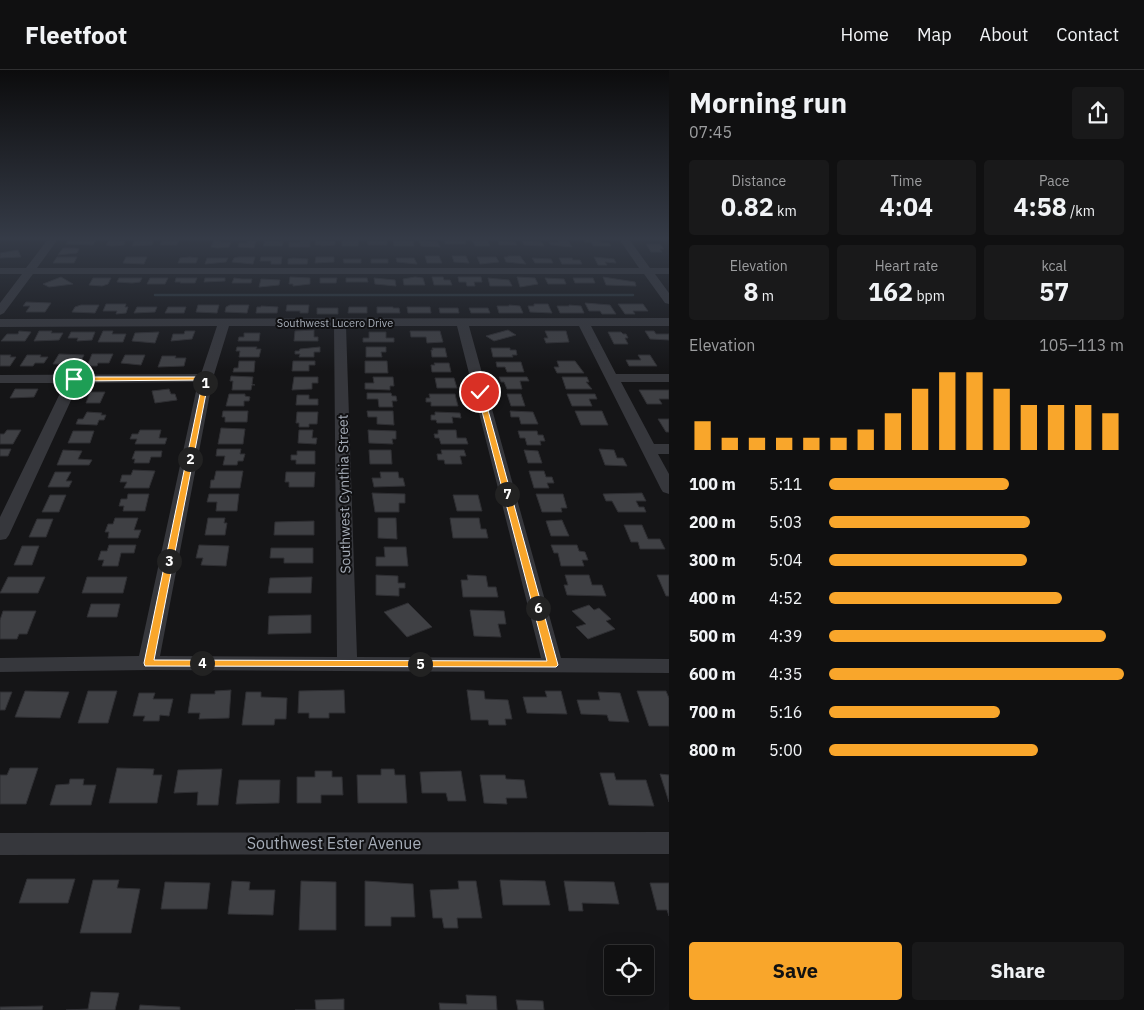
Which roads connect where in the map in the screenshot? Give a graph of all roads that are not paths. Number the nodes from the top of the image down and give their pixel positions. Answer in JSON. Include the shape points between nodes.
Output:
{"nodes":[{"id":1,"x":21,"y":283,"type":"edge"},
{"id":2,"x":657,"y":283,"type":"edge"},
{"id":3,"x":669,"y":301,"type":"edge"},
{"id":4,"x":0,"y":311,"type":"edge"},
{"id":5,"x":583,"y":322,"type":"junction"},
{"id":6,"x":669,"y":322,"type":"edge"},
{"id":7,"x":0,"y":323,"type":"edge"},
{"id":8,"x":224,"y":323,"type":"junction"},
{"id":9,"x":340,"y":323,"type":"junction"},
{"id":10,"x":462,"y":323,"type":"junction"},
{"id":11,"x":0,"y":378,"type":"edge"},
{"id":12,"x":206,"y":378,"type":"junction"},
{"id":13,"x":612,"y":378,"type":"junction"},
{"id":14,"x":669,"y":378,"type":"edge"},
{"id":15,"x":74,"y":379,"type":"junction"},
{"id":16,"x":669,"y":448,"type":"edge"},
{"id":17,"x":649,"y":449,"type":"junction"},
{"id":18,"x":669,"y":489,"type":"edge"},
{"id":19,"x":0,"y":535,"type":"edge"},
{"id":20,"x":148,"y":663,"type":"junction"},
{"id":21,"x":348,"y":664,"type":"junction"},
{"id":22,"x":0,"y":665,"type":"edge"},
{"id":23,"x":553,"y":665,"type":"junction"},
{"id":24,"x":669,"y":666,"type":"edge"},
{"id":25,"x":669,"y":843,"type":"edge"},
{"id":26,"x":0,"y":844,"type":"edge"}],
"edges":[{"from":1,"to":4,"type":"street"},
{"from":2,"to":3,"type":"street"},
{"from":5,"to":6,"type":"street","name":"Southwest Lucero Drive"},
{"from":5,"to":10,"type":"street","name":"Southwest Lucero Drive"},
{"from":5,"to":13,"type":"street"},
{"from":7,"to":8,"type":"street","name":"Southwest Lucero Drive"},
{"from":8,"to":9,"type":"street","name":"Southwest Lucero Drive"},
{"from":8,"to":12,"type":"street"},
{"from":9,"to":10,"type":"street","name":"Southwest Lucero Drive"},
{"from":9,"to":21,"type":"street","name":"Southwest Cynthia Street"},
{"from":10,"to":23,"type":"street"},
{"from":11,"to":15,"type":"street"},
{"from":12,"to":15,"type":"street"},
{"from":12,"to":20,"type":"street"},
{"from":13,"to":14,"type":"street"},
{"from":13,"to":17,"type":"street"},
{"from":15,"to":19,"type":"street"},
{"from":16,"to":17,"type":"street"},
{"from":17,"to":18,"type":"street"},
{"from":20,"to":21,"type":"street"},
{"from":20,"to":22,"type":"street"},
{"from":21,"to":23,"type":"street"},
{"from":23,"to":24,"type":"street"},
{"from":25,"to":26,"type":"street","name":"Southwest Ester Avenue"}]}
